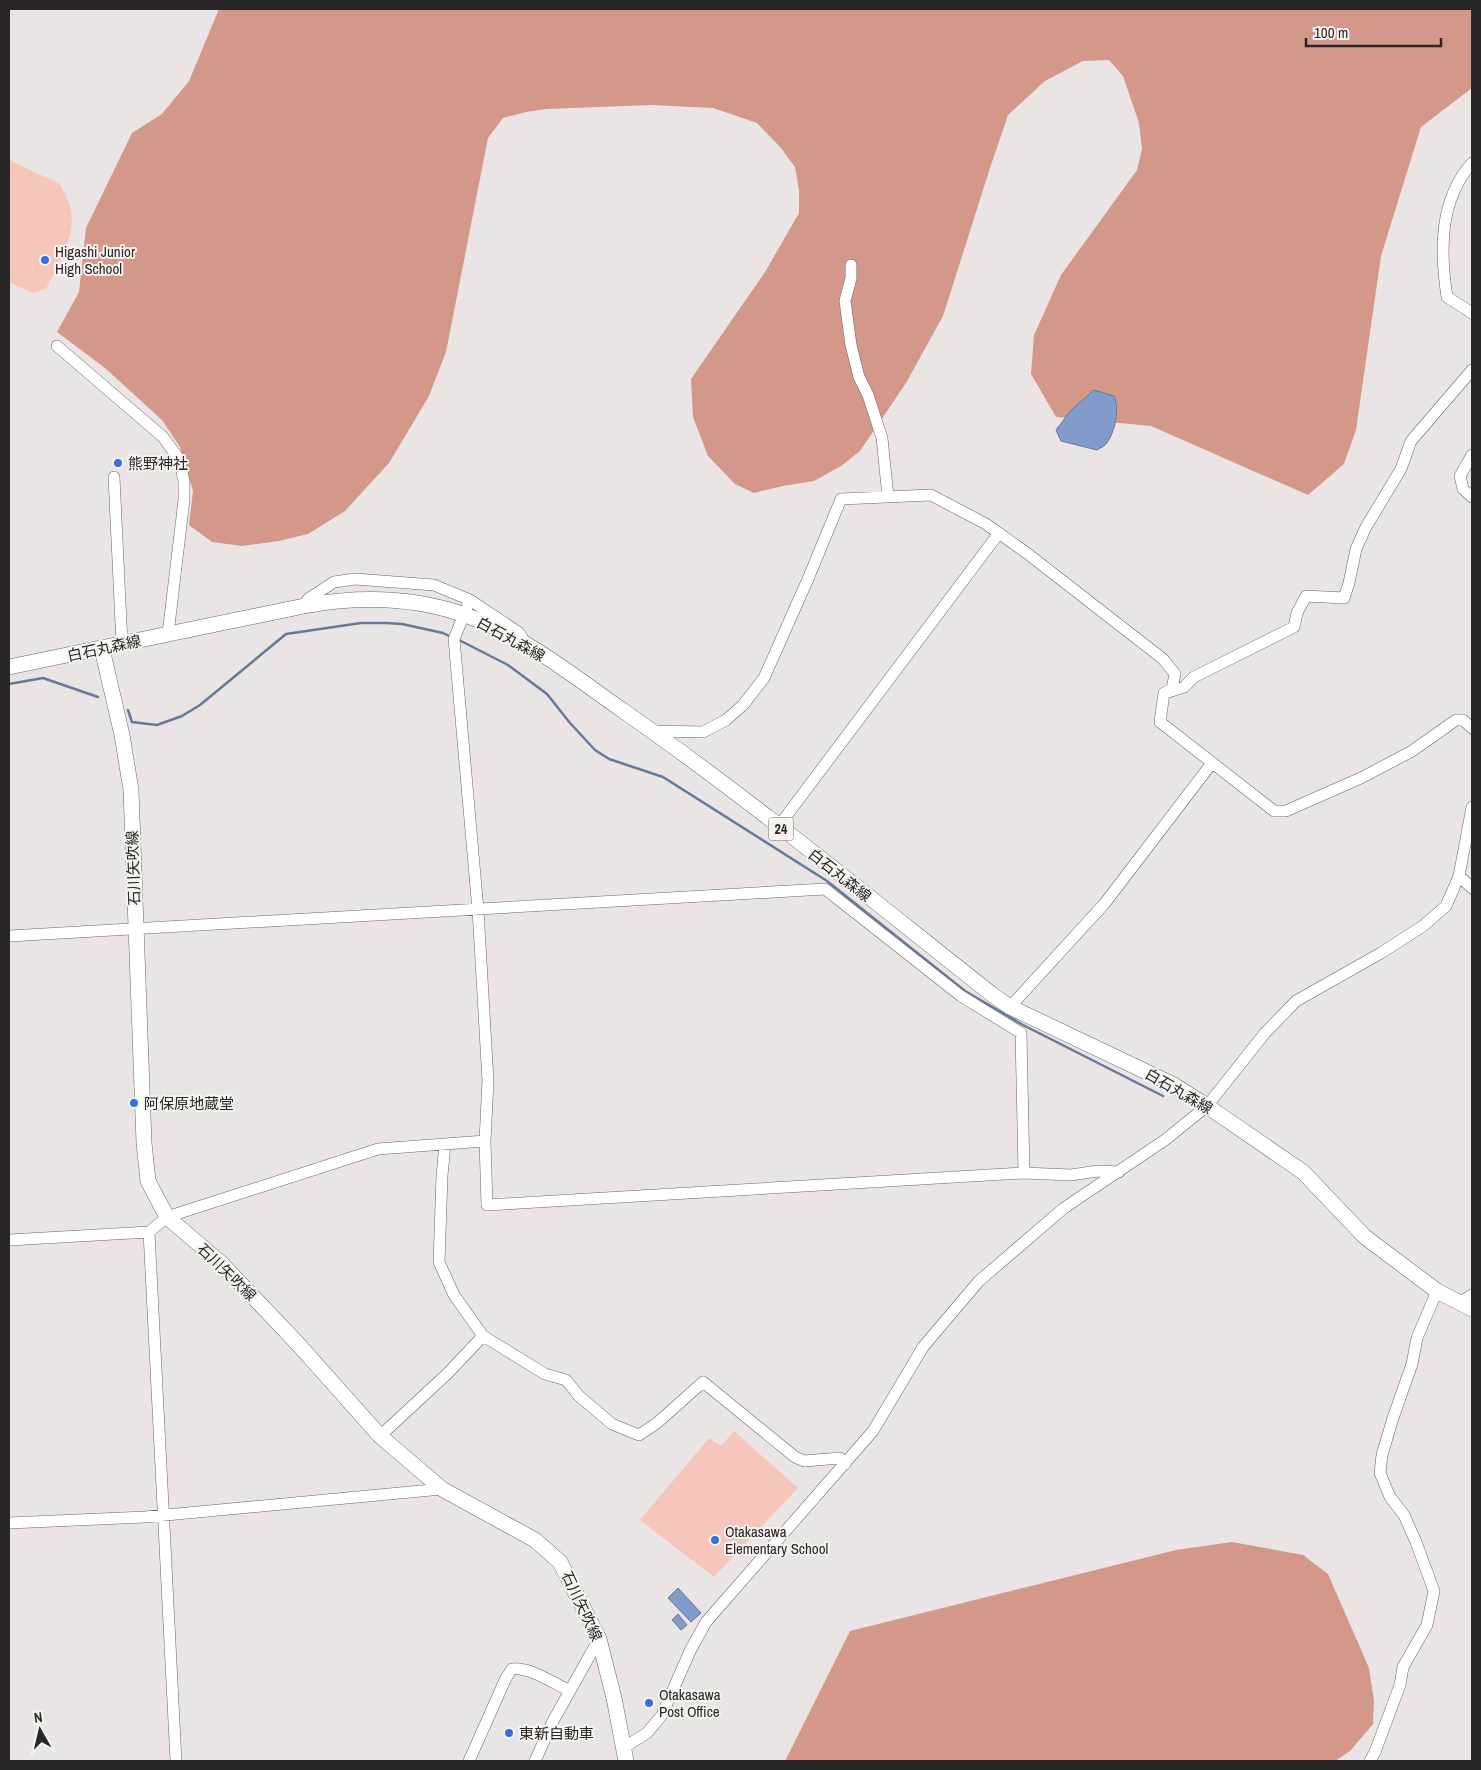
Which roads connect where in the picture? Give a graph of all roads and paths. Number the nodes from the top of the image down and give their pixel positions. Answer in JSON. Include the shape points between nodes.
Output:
{"nodes":[{"id":1,"x":1472,"y":163,"type":"edge"},
{"id":2,"x":851,"y":265,"type":"dead end"},
{"id":3,"x":1472,"y":313,"type":"edge"},
{"id":4,"x":58,"y":346,"type":"dead end"},
{"id":5,"x":1472,"y":370,"type":"edge"},
{"id":6,"x":1472,"y":455,"type":"edge"},
{"id":7,"x":114,"y":477,"type":"dead end"},
{"id":8,"x":888,"y":497,"type":"junction"},
{"id":9,"x":1472,"y":497,"type":"edge"},
{"id":10,"x":999,"y":533,"type":"junction"},
{"id":11,"x":467,"y":607,"type":"junction"},
{"id":12,"x":168,"y":634,"type":"junction"},
{"id":13,"x":122,"y":644,"type":"junction"},
{"id":14,"x":102,"y":648,"type":"junction"},
{"id":15,"x":9,"y":667,"type":"edge"},
{"id":16,"x":1164,"y":693,"type":"junction"},
{"id":17,"x":1472,"y":728,"type":"edge"},
{"id":18,"x":652,"y":731,"type":"junction"},
{"id":19,"x":1212,"y":763,"type":"junction"},
{"id":20,"x":1472,"y":807,"type":"edge"},
{"id":21,"x":778,"y":827,"type":"junction"},
{"id":22,"x":1470,"y":835,"type":"edge"},
{"id":23,"x":1459,"y":876,"type":"junction"},
{"id":24,"x":1472,"y":888,"type":"edge"},
{"id":25,"x":478,"y":910,"type":"junction"},
{"id":26,"x":135,"y":929,"type":"junction"},
{"id":27,"x":9,"y":936,"type":"edge"},
{"id":28,"x":1010,"y":1006,"type":"junction"},
{"id":29,"x":1207,"y":1106,"type":"junction"},
{"id":30,"x":486,"y":1141,"type":"junction"},
{"id":31,"x":446,"y":1144,"type":"junction"},
{"id":32,"x":1119,"y":1172,"type":"junction"},
{"id":33,"x":1024,"y":1173,"type":"junction"},
{"id":34,"x":167,"y":1217,"type":"junction"},
{"id":35,"x":150,"y":1232,"type":"junction"},
{"id":36,"x":9,"y":1240,"type":"edge"},
{"id":37,"x":1437,"y":1290,"type":"junction"},
{"id":38,"x":1468,"y":1302,"type":"edge"},
{"id":39,"x":483,"y":1336,"type":"junction"},
{"id":40,"x":380,"y":1436,"type":"junction"},
{"id":41,"x":845,"y":1464,"type":"junction"},
{"id":42,"x":442,"y":1489,"type":"junction"},
{"id":43,"x":164,"y":1515,"type":"junction"},
{"id":44,"x":9,"y":1523,"type":"edge"},
{"id":45,"x":599,"y":1639,"type":"junction"},
{"id":46,"x":570,"y":1692,"type":"junction"},
{"id":47,"x":625,"y":1755,"type":"edge"},
{"id":48,"x":176,"y":1761,"type":"edge"},
{"id":49,"x":469,"y":1761,"type":"edge"},
{"id":50,"x":535,"y":1761,"type":"edge"},
{"id":51,"x":1370,"y":1761,"type":"edge"}],
"edges":[{"from":1,"to":3,"type":"street","via":[[1452,194],[1442,252],[1447,297]]},
{"from":2,"to":8,"type":"street","via":[[845,301],[851,345],[859,377],[882,438]]},
{"from":4,"to":12,"type":"street","via":[[163,437],[179,459],[184,500]]},
{"from":5,"to":16,"type":"street","via":[[1411,441],[1401,469],[1356,549],[1344,598],[1306,596],[1294,627],[1194,677],[1184,687]]},
{"from":6,"to":9,"type":"street","via":[[1460,476],[1463,489]]},
{"from":7,"to":13,"type":"street"},
{"from":8,"to":10,"type":"street","via":[[931,495]]},
{"from":8,"to":18,"type":"street","via":[[841,499],[764,678],[743,706],[703,732]]},
{"from":10,"to":16,"type":"street","via":[[1163,659],[1175,674],[1172,689]]},
{"from":10,"to":21,"type":"street"},
{"from":11,"to":12,"type":"main road","name":"白石丸森線","number":"24","via":[[378,598],[330,602]]},
{"from":11,"to":18,"type":"main road","name":"白石丸森線","number":"24"},
{"from":11,"to":25,"type":"street","via":[[455,636]]},
{"from":12,"to":13,"type":"main road","name":"白石丸森線","number":"24"},
{"from":13,"to":14,"type":"main road","name":"白石丸森線","number":"24"},
{"from":14,"to":15,"type":"main road","name":"白石丸森線","number":"24"},
{"from":14,"to":26,"type":"main road","name":"石川矢吹線","via":[[131,790]]},
{"from":16,"to":19,"type":"street","via":[[1160,722]]},
{"from":17,"to":19,"type":"street","via":[[1463,720],[1456,720],[1412,751],[1363,777],[1281,812],[1274,811]]},
{"from":18,"to":21,"type":"main road","name":"白石丸森線","number":"24"},
{"from":19,"to":28,"type":"street","via":[[1105,903]]},
{"from":20,"to":22,"type":"street"},
{"from":21,"to":28,"type":"main road","name":"白石丸森線","number":"24"},
{"from":22,"to":23,"type":"street"},
{"from":23,"to":24,"type":"street"},
{"from":23,"to":29,"type":"street","via":[[1446,906],[1423,926],[1296,1001]]},
{"from":25,"to":26,"type":"street"},
{"from":25,"to":30,"type":"street","via":[[488,1082]]},
{"from":25,"to":33,"type":"street","via":[[825,889],[961,996],[1021,1033]]},
{"from":26,"to":27,"type":"street"},
{"from":26,"to":34,"type":"main road","name":"石川矢吹線","via":[[148,1181]]},
{"from":28,"to":29,"type":"main road","name":"白石丸森線","number":"24","via":[[1174,1085]]},
{"from":29,"to":32,"type":"street"},
{"from":29,"to":37,"type":"main road","name":"白石丸森線","number":"24","via":[[1303,1172],[1365,1237]]},
{"from":30,"to":31,"type":"street"},
{"from":30,"to":33,"type":"street","via":[[487,1205]]},
{"from":31,"to":34,"type":"street","via":[[378,1149]]},
{"from":31,"to":39,"type":"street","via":[[439,1262],[454,1295]]},
{"from":32,"to":33,"type":"street"},
{"from":32,"to":41,"type":"street","via":[[1064,1208],[980,1281],[923,1347],[873,1431]]},
{"from":34,"to":35,"type":"street"},
{"from":34,"to":40,"type":"main road","name":"石川矢吹線","via":[[221,1263]]},
{"from":35,"to":36,"type":"street"},
{"from":35,"to":43,"type":"street"},
{"from":37,"to":38,"type":"main road","name":"白石丸森線","number":"24"},
{"from":37,"to":51,"type":"street","via":[[1417,1338],[1412,1364],[1382,1454],[1380,1473],[1390,1497],[1410,1528],[1434,1591],[1427,1625],[1404,1667],[1376,1752]]},
{"from":39,"to":40,"type":"street"},
{"from":39,"to":41,"type":"street","via":[[545,1374],[566,1380],[579,1396],[612,1424],[639,1435],[703,1382],[795,1458],[804,1461],[840,1458]]},
{"from":40,"to":42,"type":"main road","name":"石川矢吹線"},
{"from":41,"to":47,"type":"street","via":[[706,1622],[662,1715]]},
{"from":42,"to":43,"type":"street"},
{"from":42,"to":45,"type":"main road","name":"石川矢吹線","via":[[535,1540],[560,1562]]},
{"from":43,"to":44,"type":"street"},
{"from":43,"to":48,"type":"street"},
{"from":45,"to":46,"type":"street"},
{"from":45,"to":47,"type":"main road","name":"石川矢吹線"},
{"from":46,"to":49,"type":"street","via":[[519,1668],[512,1669]]},
{"from":46,"to":50,"type":"street"}]}
